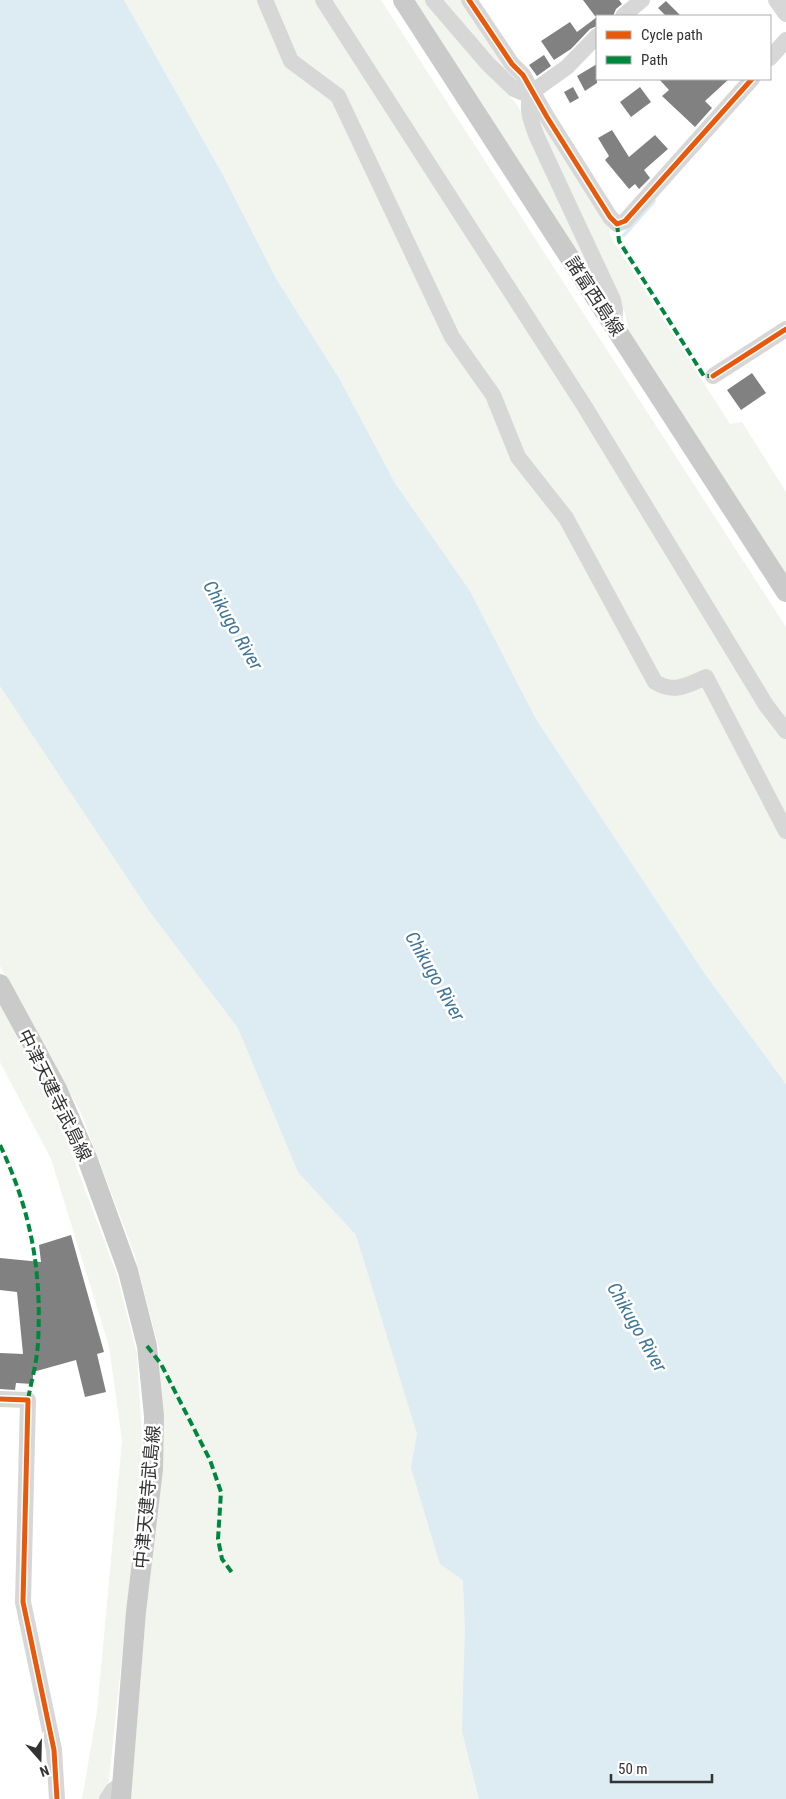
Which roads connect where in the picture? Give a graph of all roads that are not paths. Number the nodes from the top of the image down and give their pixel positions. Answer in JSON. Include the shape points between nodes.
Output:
{"nodes":[{"id":1,"x":265,"y":0,"type":"edge"},
{"id":2,"x":323,"y":0,"type":"edge"},
{"id":3,"x":403,"y":0,"type":"edge"},
{"id":4,"x":433,"y":0,"type":"edge"},
{"id":5,"x":469,"y":0,"type":"edge"},
{"id":6,"x":642,"y":0,"type":"edge"},
{"id":7,"x":776,"y":0,"type":"edge"},
{"id":8,"x":786,"y":14,"type":"edge"},
{"id":9,"x":624,"y":15,"type":"edge"},
{"id":10,"x":596,"y":37,"type":"edge"},
{"id":11,"x":786,"y":40,"type":"edge"},
{"id":12,"x":771,"y":57,"type":"edge"},
{"id":13,"x":751,"y":80,"type":"edge"},
{"id":14,"x":532,"y":92,"type":"junction"},
{"id":15,"x":614,"y":326,"type":"junction"},
{"id":16,"x":786,"y":329,"type":"edge"},
{"id":17,"x":713,"y":376,"type":"dead end"},
{"id":18,"x":786,"y":592,"type":"edge"},
{"id":19,"x":786,"y":731,"type":"edge"},
{"id":20,"x":786,"y":831,"type":"edge"},
{"id":21,"x":0,"y":984,"type":"edge"},
{"id":22,"x":0,"y":1399,"type":"edge"},
{"id":23,"x":122,"y":1791,"type":"edge"},
{"id":24,"x":57,"y":1799,"type":"edge"},
{"id":25,"x":107,"y":1799,"type":"edge"}],
"edges":[{"from":1,"to":20,"type":"street","via":[[291,61],[338,96],[452,337],[493,396],[518,457],[566,518],[655,682],[664,688],[677,689],[706,677]]},
{"from":2,"to":19,"type":"street","via":[[585,407],[766,705]]},
{"from":3,"to":15,"type":"main road","name":"諸富西島線"},
{"from":4,"to":14,"type":"street","via":[[514,89]]},
{"from":5,"to":14,"type":"street"},
{"from":6,"to":9,"type":"street"},
{"from":7,"to":8,"type":"street"},
{"from":10,"to":14,"type":"street","via":[[567,66]]},
{"from":11,"to":12,"type":"street"},
{"from":13,"to":14,"type":"street","via":[[625,221],[617,224]]},
{"from":14,"to":15,"type":"street","via":[[528,110],[537,137],[613,300]]},
{"from":15,"to":18,"type":"main road","name":"諸富西島線"},
{"from":16,"to":17,"type":"street"},
{"from":21,"to":23,"type":"main road","name":"中津天建寺武島線","via":[[57,1089],[87,1158],[128,1271],[147,1346],[154,1416],[153,1469],[136,1612]]},
{"from":22,"to":24,"type":"street","via":[[28,1400],[23,1602],[54,1750]]},
{"from":23,"to":25,"type":"street","via":[[113,1790]]}]}
